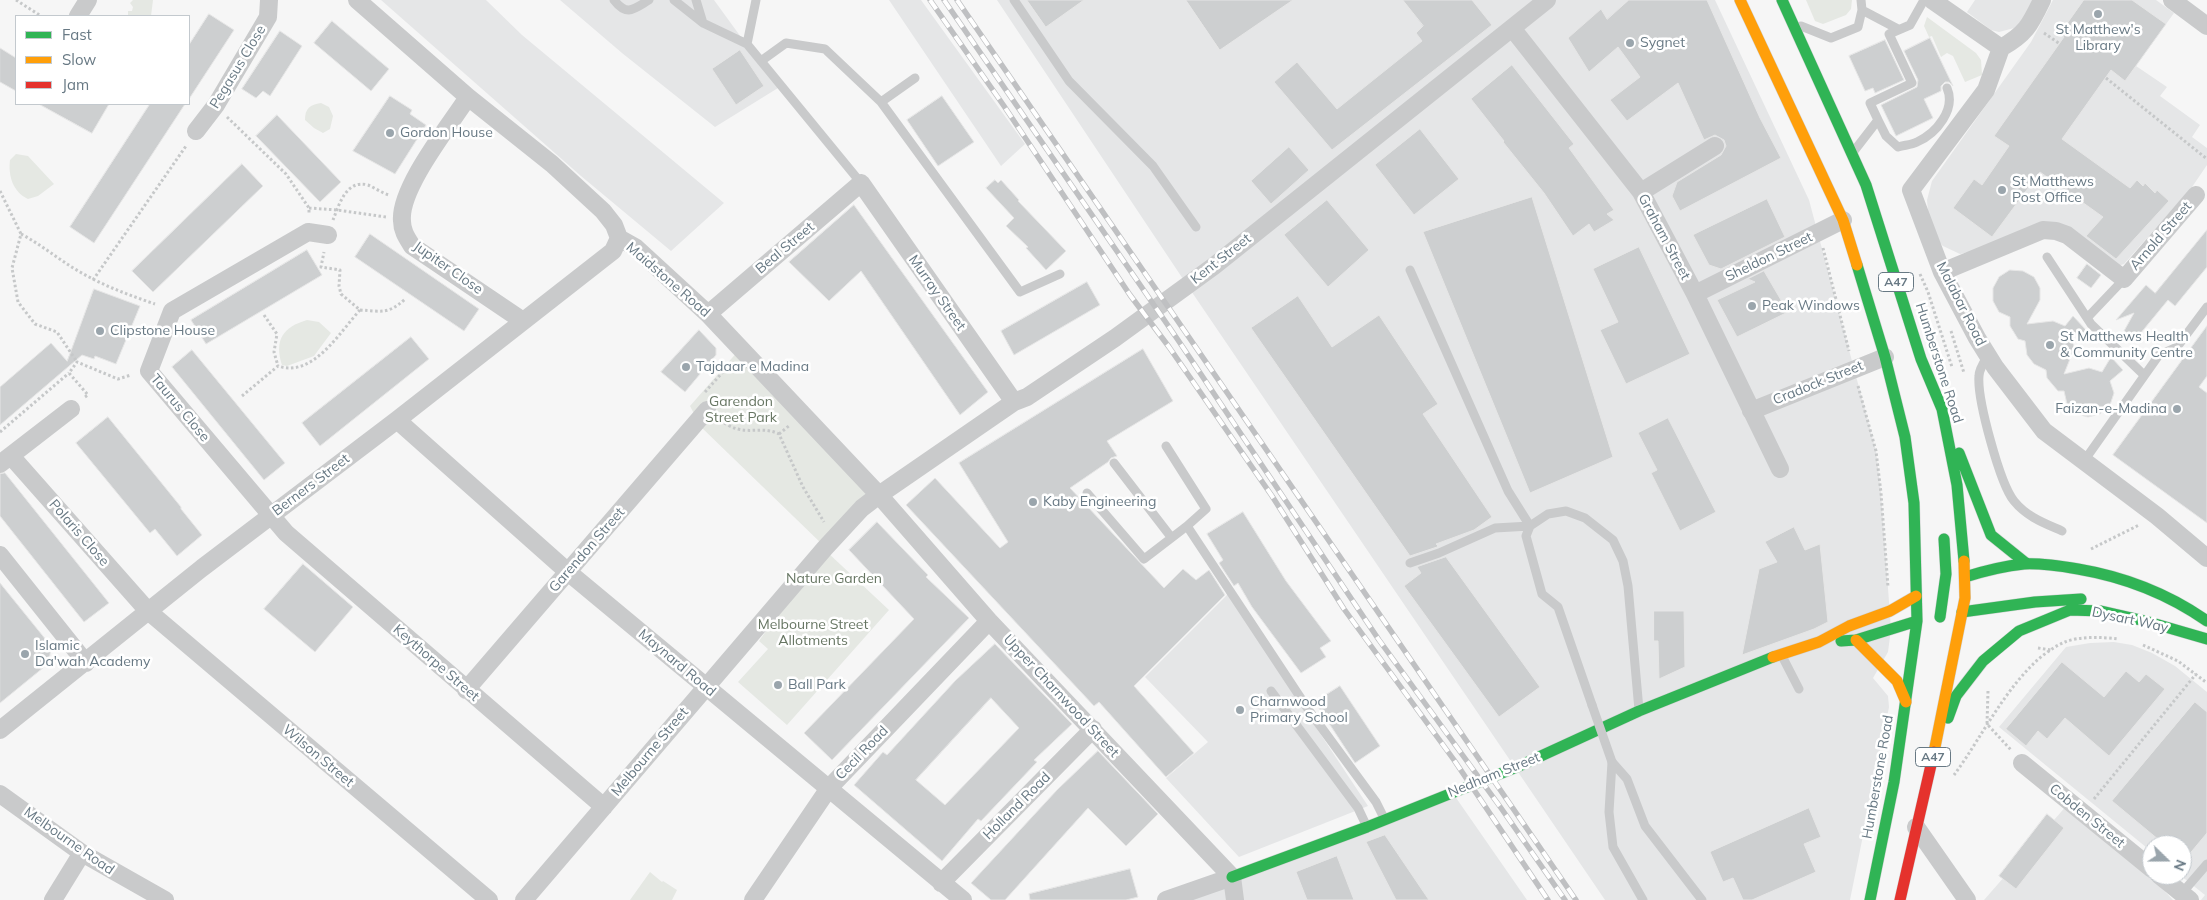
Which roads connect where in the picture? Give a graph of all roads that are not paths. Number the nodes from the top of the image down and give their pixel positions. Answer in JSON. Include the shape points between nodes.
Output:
{"nodes":[{"id":1,"x":88,"y":0,"type":"edge"},
{"id":2,"x":269,"y":0,"type":"edge"},
{"id":3,"x":357,"y":0,"type":"edge"},
{"id":4,"x":614,"y":0,"type":"edge"},
{"id":5,"x":649,"y":0,"type":"edge"},
{"id":6,"x":674,"y":0,"type":"edge"},
{"id":7,"x":696,"y":0,"type":"edge"},
{"id":8,"x":756,"y":0,"type":"edge"},
{"id":9,"x":1014,"y":0,"type":"edge"},
{"id":10,"x":1740,"y":0,"type":"edge"},
{"id":11,"x":1752,"y":0,"type":"edge"},
{"id":12,"x":1782,"y":0,"type":"edge"},
{"id":13,"x":1861,"y":0,"type":"edge"},
{"id":14,"x":1924,"y":0,"type":"edge"},
{"id":15,"x":1932,"y":0,"type":"edge"},
{"id":16,"x":2042,"y":0,"type":"edge"},
{"id":17,"x":2172,"y":0,"type":"edge"},
{"id":18,"x":1539,"y":2,"type":"edge"},
{"id":19,"x":1862,"y":10,"type":"junction"},
{"id":20,"x":79,"y":15,"type":"edge"},
{"id":21,"x":1792,"y":21,"type":"junction"},
{"id":22,"x":703,"y":23,"type":"junction"},
{"id":23,"x":2207,"y":26,"type":"edge"},
{"id":24,"x":1512,"y":28,"type":"junction"},
{"id":25,"x":1898,"y":29,"type":"junction"},
{"id":26,"x":747,"y":44,"type":"junction"},
{"id":27,"x":2001,"y":48,"type":"junction"},
{"id":28,"x":762,"y":61,"type":"junction"},
{"id":29,"x":1773,"y":72,"type":"junction"},
{"id":30,"x":915,"y":78,"type":"dead end"},
{"id":31,"x":1947,"y":88,"type":"dead end"},
{"id":32,"x":468,"y":97,"type":"junction"},
{"id":33,"x":881,"y":102,"type":"junction"},
{"id":34,"x":1878,"y":120,"type":"junction"},
{"id":35,"x":196,"y":131,"type":"road end"},
{"id":36,"x":1715,"y":146,"type":"dead end"},
{"id":37,"x":1851,"y":154,"type":"junction"},
{"id":38,"x":861,"y":183,"type":"junction"},
{"id":39,"x":1641,"y":192,"type":"junction"},
{"id":40,"x":2196,"y":195,"type":"dead end"},
{"id":41,"x":1843,"y":220,"type":"junction"},
{"id":42,"x":1196,"y":227,"type":"dead end"},
{"id":43,"x":328,"y":235,"type":"road end"},
{"id":44,"x":619,"y":238,"type":"junction"},
{"id":45,"x":2047,"y":257,"type":"dead end"},
{"id":46,"x":1410,"y":270,"type":"dead end"},
{"id":47,"x":1942,"y":272,"type":"junction"},
{"id":48,"x":1060,"y":274,"type":"dead end"},
{"id":49,"x":2124,"y":279,"type":"junction"},
{"id":50,"x":1695,"y":294,"type":"junction"},
{"id":51,"x":2207,"y":307,"type":"edge"},
{"id":52,"x":708,"y":314,"type":"junction"},
{"id":53,"x":2087,"y":318,"type":"junction"},
{"id":54,"x":523,"y":321,"type":"junction"},
{"id":55,"x":1988,"y":356,"type":"junction"},
{"id":56,"x":1885,"y":357,"type":"junction"},
{"id":57,"x":1921,"y":359,"type":"junction"},
{"id":58,"x":2144,"y":375,"type":"junction"},
{"id":59,"x":1014,"y":402,"type":"junction"},
{"id":60,"x":1928,"y":407,"type":"dead end"},
{"id":61,"x":71,"y":409,"type":"road end"},
{"id":62,"x":1942,"y":409,"type":"junction"},
{"id":63,"x":707,"y":410,"type":"road end"},
{"id":64,"x":1751,"y":411,"type":"junction"},
{"id":65,"x":397,"y":420,"type":"junction"},
{"id":66,"x":1166,"y":446,"type":"dead end"},
{"id":67,"x":6,"y":460,"type":"edge"},
{"id":68,"x":2084,"y":461,"type":"junction"},
{"id":69,"x":1114,"y":463,"type":"dead end"},
{"id":70,"x":1780,"y":469,"type":"dead end"},
{"id":71,"x":1087,"y":493,"type":"dead end"},
{"id":72,"x":879,"y":495,"type":"junction"},
{"id":73,"x":272,"y":515,"type":"junction"},
{"id":74,"x":1187,"y":526,"type":"junction"},
{"id":75,"x":1530,"y":526,"type":"junction"},
{"id":76,"x":1943,"y":530,"type":"dead end"},
{"id":77,"x":2062,"y":530,"type":"dead end"},
{"id":78,"x":1171,"y":537,"type":"junction"},
{"id":79,"x":0,"y":555,"type":"edge"},
{"id":80,"x":2207,"y":558,"type":"edge"},
{"id":81,"x":1410,"y":563,"type":"dead end"},
{"id":82,"x":2027,"y":564,"type":"junction"},
{"id":83,"x":568,"y":572,"type":"junction"},
{"id":84,"x":1965,"y":577,"type":"junction"},
{"id":85,"x":1945,"y":584,"type":"junction"},
{"id":86,"x":1916,"y":596,"type":"junction"},
{"id":87,"x":2096,"y":598,"type":"dead end"},
{"id":88,"x":148,"y":611,"type":"junction"},
{"id":89,"x":1962,"y":612,"type":"junction"},
{"id":90,"x":2155,"y":612,"type":"dead end"},
{"id":91,"x":1940,"y":617,"type":"junction"},
{"id":92,"x":989,"y":621,"type":"junction"},
{"id":93,"x":1917,"y":621,"type":"junction"},
{"id":94,"x":2207,"y":622,"type":"edge"},
{"id":95,"x":2207,"y":634,"type":"edge"},
{"id":96,"x":2207,"y":639,"type":"edge"},
{"id":97,"x":1856,"y":640,"type":"junction"},
{"id":98,"x":1819,"y":642,"type":"junction"},
{"id":99,"x":1781,"y":654,"type":"junction"},
{"id":100,"x":86,"y":663,"type":"junction"},
{"id":101,"x":706,"y":686,"type":"junction"},
{"id":102,"x":1799,"y":689,"type":"dead end"},
{"id":103,"x":466,"y":690,"type":"junction"},
{"id":104,"x":1271,"y":691,"type":"dead end"},
{"id":105,"x":1906,"y":702,"type":"junction"},
{"id":106,"x":1639,"y":711,"type":"junction"},
{"id":107,"x":1093,"y":729,"type":"junction"},
{"id":108,"x":0,"y":730,"type":"edge"},
{"id":109,"x":1612,"y":762,"type":"junction"},
{"id":110,"x":2022,"y":763,"type":"road end"},
{"id":111,"x":1929,"y":774,"type":"junction"},
{"id":112,"x":829,"y":788,"type":"junction"},
{"id":113,"x":0,"y":794,"type":"edge"},
{"id":114,"x":604,"y":807,"type":"junction"},
{"id":115,"x":1385,"y":820,"type":"junction"},
{"id":116,"x":1367,"y":827,"type":"junction"},
{"id":117,"x":1916,"y":827,"type":"junction"},
{"id":118,"x":82,"y":853,"type":"junction"},
{"id":119,"x":2142,"y":861,"type":"edge"},
{"id":120,"x":2207,"y":864,"type":"edge"},
{"id":121,"x":1232,"y":877,"type":"junction"},
{"id":122,"x":941,"y":883,"type":"junction"},
{"id":123,"x":2172,"y":885,"type":"edge"},
{"id":124,"x":2186,"y":896,"type":"edge"},
{"id":125,"x":53,"y":900,"type":"edge"},
{"id":126,"x":165,"y":900,"type":"edge"},
{"id":127,"x":489,"y":900,"type":"edge"},
{"id":128,"x":524,"y":900,"type":"edge"},
{"id":129,"x":753,"y":900,"type":"edge"},
{"id":130,"x":962,"y":900,"type":"edge"},
{"id":131,"x":1166,"y":900,"type":"edge"},
{"id":132,"x":1235,"y":900,"type":"edge"},
{"id":133,"x":1643,"y":900,"type":"edge"},
{"id":134,"x":1702,"y":900,"type":"edge"},
{"id":135,"x":1870,"y":900,"type":"edge"},
{"id":136,"x":1900,"y":900,"type":"edge"},
{"id":137,"x":1967,"y":900,"type":"edge"}],
"edges":[{"from":1,"to":20,"type":"street"},
{"from":2,"to":35,"type":"street","name":"Pegasus Close","via":[[268,17],[216,105]]},
{"from":3,"to":32,"type":"street","name":"Maidstone Road"},
{"from":4,"to":5,"type":"lane","via":[[627,11]]},
{"from":6,"to":22,"type":"lane"},
{"from":7,"to":22,"type":"lane"},
{"from":8,"to":26,"type":"lane"},
{"from":9,"to":42,"type":"lane","via":[[1069,81],[1153,166]]},
{"from":10,"to":29,"type":"main road","name":"Humberstone Road","number":"A47"},
{"from":11,"to":29,"type":"main road","number":"A47"},
{"from":12,"to":21,"type":"main road","name":"Humberstone Road","number":"A47"},
{"from":13,"to":19,"type":"lane"},
{"from":14,"to":25,"type":"lane","via":[[1910,25]]},
{"from":15,"to":27,"type":"street"},
{"from":16,"to":27,"type":"street","via":[[2019,38]]},
{"from":17,"to":23,"type":"street"},
{"from":18,"to":24,"type":"street","name":"Kent Street"},
{"from":19,"to":21,"type":"lane","via":[[1858,28],[1831,38]]},
{"from":19,"to":25,"type":"lane"},
{"from":21,"to":37,"type":"main road","name":"Humberstone Road","number":"A47"},
{"from":22,"to":26,"type":"lane"},
{"from":24,"to":39,"type":"street","name":"Graham Street"},
{"from":24,"to":59,"type":"street","name":"Kent Street","via":[[1214,266],[1115,338],[1027,397]]},
{"from":25,"to":34,"type":"lane","via":[[1889,34],[1912,83],[1870,103]]},
{"from":26,"to":28,"type":"lane"},
{"from":27,"to":47,"type":"street","name":"Malabar Road","via":[[1986,90],[1910,190]]},
{"from":28,"to":33,"type":"lane","via":[[786,43],[825,49]]},
{"from":28,"to":38,"type":"lane"},
{"from":29,"to":41,"type":"main road","name":"Humberstone Road","number":"A47"},
{"from":30,"to":33,"type":"lane"},
{"from":31,"to":34,"type":"lane","via":[[1951,96],[1950,107],[1936,129],[1918,142],[1898,147],[1886,136]]},
{"from":32,"to":44,"type":"street","name":"Maidstone Road","via":[[552,164],[603,211]]},
{"from":32,"to":54,"type":"street","name":"Jupiter Close","via":[[404,200],[401,220],[404,233],[412,246]]},
{"from":33,"to":48,"type":"lane","via":[[1020,292]]},
{"from":34,"to":37,"type":"lane"},
{"from":36,"to":39,"type":"street"},
{"from":37,"to":57,"type":"main road","name":"Humberstone Road","number":"A47","via":[[1866,185]]},
{"from":38,"to":52,"type":"street","name":"Beal Street"},
{"from":38,"to":59,"type":"street","name":"Murray Street"},
{"from":39,"to":50,"type":"street","name":"Graham Street"},
{"from":40,"to":49,"type":"street","name":"Arnold Street"},
{"from":41,"to":50,"type":"street","name":"Sheldon Street"},
{"from":41,"to":56,"type":"main road","name":"Humberstone Road","number":"A47"},
{"from":43,"to":73,"type":"street","name":"Taurus Close","via":[[308,232],[172,311],[149,371]]},
{"from":44,"to":52,"type":"street","name":"Maidstone Road","via":[[635,247]]},
{"from":44,"to":54,"type":"street","name":"Berners Street","via":[[612,251]]},
{"from":45,"to":53,"type":"lane"},
{"from":46,"to":75,"type":"lane","via":[[1508,490]]},
{"from":47,"to":49,"type":"street","name":"Arnold Street","via":[[2050,230],[2067,235]]},
{"from":47,"to":55,"type":"street","name":"Malabar Road"},
{"from":49,"to":53,"type":"lane"},
{"from":50,"to":64,"type":"street","name":"Graham Street"},
{"from":51,"to":58,"type":"lane","via":[[2178,347],[2158,355]]},
{"from":52,"to":72,"type":"street","name":"Maidstone Road"},
{"from":53,"to":58,"type":"lane"},
{"from":54,"to":65,"type":"street","name":"Berners Street"},
{"from":55,"to":68,"type":"street","name":"Malabar Road","via":[[2044,431]]},
{"from":55,"to":77,"type":"lane","via":[[1979,370],[1978,392],[2000,470],[2013,500],[2032,519]]},
{"from":56,"to":64,"type":"street","name":"Cradock Street"},
{"from":56,"to":86,"type":"main road","name":"Humberstone Road","number":"A47","via":[[1905,437],[1914,503]]},
{"from":57,"to":60,"type":"main road","number":"A47"},
{"from":57,"to":62,"type":"main road","name":"Humberstone Road","number":"A47"},
{"from":58,"to":68,"type":"lane"},
{"from":59,"to":72,"type":"street","name":"Kent Street"},
{"from":61,"to":67,"type":"street","name":"Polaris Close"},
{"from":62,"to":82,"type":"main road","via":[[1992,535]]},
{"from":62,"to":84,"type":"main road","name":"Humberstone Road","number":"A47","via":[[1957,485]]},
{"from":63,"to":83,"type":"street","name":"Garendon Street"},
{"from":64,"to":70,"type":"street","name":"Graham Street"},
{"from":65,"to":73,"type":"street","name":"Berners Street"},
{"from":65,"to":83,"type":"street","name":"Maynard Road"},
{"from":66,"to":74,"type":"lane","via":[[1206,508]]},
{"from":67,"to":88,"type":"street","name":"Polaris Close"},
{"from":68,"to":80,"type":"street","name":"Malabar Road"},
{"from":69,"to":78,"type":"lane"},
{"from":71,"to":78,"type":"lane","via":[[1144,559]]},
{"from":72,"to":92,"type":"street","name":"Upper Charnwood Street"},
{"from":72,"to":101,"type":"street","name":"Melbourne Street","via":[[836,535]]},
{"from":73,"to":88,"type":"street","name":"Berners Street"},
{"from":73,"to":103,"type":"street","name":"Keythorpe Street","via":[[286,533]]},
{"from":74,"to":78,"type":"lane"},
{"from":74,"to":115,"type":"lane","via":[[1310,712],[1376,802]]},
{"from":75,"to":81,"type":"lane","via":[[1495,528]]},
{"from":75,"to":106,"type":"lane","via":[[1548,514],[1566,511],[1585,518],[1613,540],[1623,560],[1628,586]]},
{"from":75,"to":109,"type":"lane","bridge":true,"via":[[1526,536],[1542,594],[1558,607]]},
{"from":76,"to":85,"type":"main road"},
{"from":79,"to":100,"type":"street"},
{"from":82,"to":84,"type":"main road","name":"Dysart Way"},
{"from":82,"to":94,"type":"main road","name":"Dysart Way","via":[[2059,565],[2125,578],[2190,608]]},
{"from":83,"to":101,"type":"street","name":"Maynard Road"},
{"from":83,"to":103,"type":"street","name":"Garendon Street"},
{"from":84,"to":85,"type":"street","name":"Dysart Way"},
{"from":84,"to":89,"type":"main road","name":"Humberstone Road","number":"A47"},
{"from":85,"to":86,"type":"street","name":"Dysart Way"},
{"from":85,"to":91,"type":"main road"},
{"from":86,"to":93,"type":"main road","name":"Humberstone Road","number":"A47"},
{"from":86,"to":98,"type":"main road","name":"Nedham Street"},
{"from":87,"to":89,"type":"main road","name":"Dysart Way"},
{"from":88,"to":100,"type":"street","name":"Berners Street"},
{"from":88,"to":127,"type":"street","name":"Wilson Street"},
{"from":89,"to":91,"type":"street","name":"Dysart Way"},
{"from":89,"to":111,"type":"main road","name":"Humberstone Road","number":"A47"},
{"from":90,"to":95,"type":"main road","name":"Dysart Way"},
{"from":91,"to":93,"type":"street","name":"Dysart Way"},
{"from":92,"to":107,"type":"street","name":"Upper Charnwood Street"},
{"from":92,"to":112,"type":"street","name":"Cecil Road"},
{"from":93,"to":97,"type":"main road","name":"Nedham Street"},
{"from":93,"to":105,"type":"main road","name":"Humberstone Road","number":"A47"},
{"from":96,"to":111,"type":"main road","name":"Dysart Way","via":[[2101,611],[2070,610],[2019,631],[1983,661],[1956,696]]},
{"from":97,"to":98,"type":"main road","name":"Nedham Street"},
{"from":97,"to":105,"type":"main road","via":[[1897,681]]},
{"from":98,"to":99,"type":"main road","name":"Nedham Street"},
{"from":99,"to":102,"type":"lane"},
{"from":99,"to":106,"type":"main road","name":"Nedham Street"},
{"from":100,"to":108,"type":"street","name":"Berners Street"},
{"from":101,"to":112,"type":"street","name":"Maynard Road"},
{"from":101,"to":114,"type":"street","name":"Melbourne Street"},
{"from":103,"to":114,"type":"street","name":"Keythorpe Street"},
{"from":104,"to":116,"type":"lane","via":[[1358,808]]},
{"from":105,"to":135,"type":"main road","name":"Humberstone Road","number":"A47","via":[[1894,782]]},
{"from":106,"to":115,"type":"main road","name":"Nedham Street","via":[[1517,767]]},
{"from":107,"to":121,"type":"street","name":"Upper Charnwood Street"},
{"from":107,"to":122,"type":"street","name":"Holland Road"},
{"from":109,"to":133,"type":"lane","via":[[1609,812],[1613,847]]},
{"from":109,"to":134,"type":"lane","via":[[1627,779],[1645,826]]},
{"from":110,"to":119,"type":"street","name":"Cobden Street"},
{"from":111,"to":117,"type":"main road","name":"Humberstone Road","number":"A47"},
{"from":112,"to":122,"type":"street","name":"Maynard Road"},
{"from":112,"to":129,"type":"street","name":"Cecil Road"},
{"from":113,"to":118,"type":"street","name":"Melbourne Road"},
{"from":114,"to":128,"type":"street","name":"Melbourne Street"},
{"from":115,"to":116,"type":"main road","name":"Nedham Street"},
{"from":116,"to":121,"type":"main road","name":"Nedham Street"},
{"from":117,"to":136,"type":"main road","name":"Humberstone Road","number":"A47"},
{"from":117,"to":137,"type":"street"},
{"from":118,"to":125,"type":"street"},
{"from":118,"to":126,"type":"street","name":"Melbourne Road"},
{"from":120,"to":124,"type":"lane"},
{"from":121,"to":131,"type":"street","name":"Nedham Street"},
{"from":121,"to":132,"type":"street"},
{"from":122,"to":130,"type":"street","name":"Maynard Road"},
{"from":123,"to":124,"type":"street"}]}
